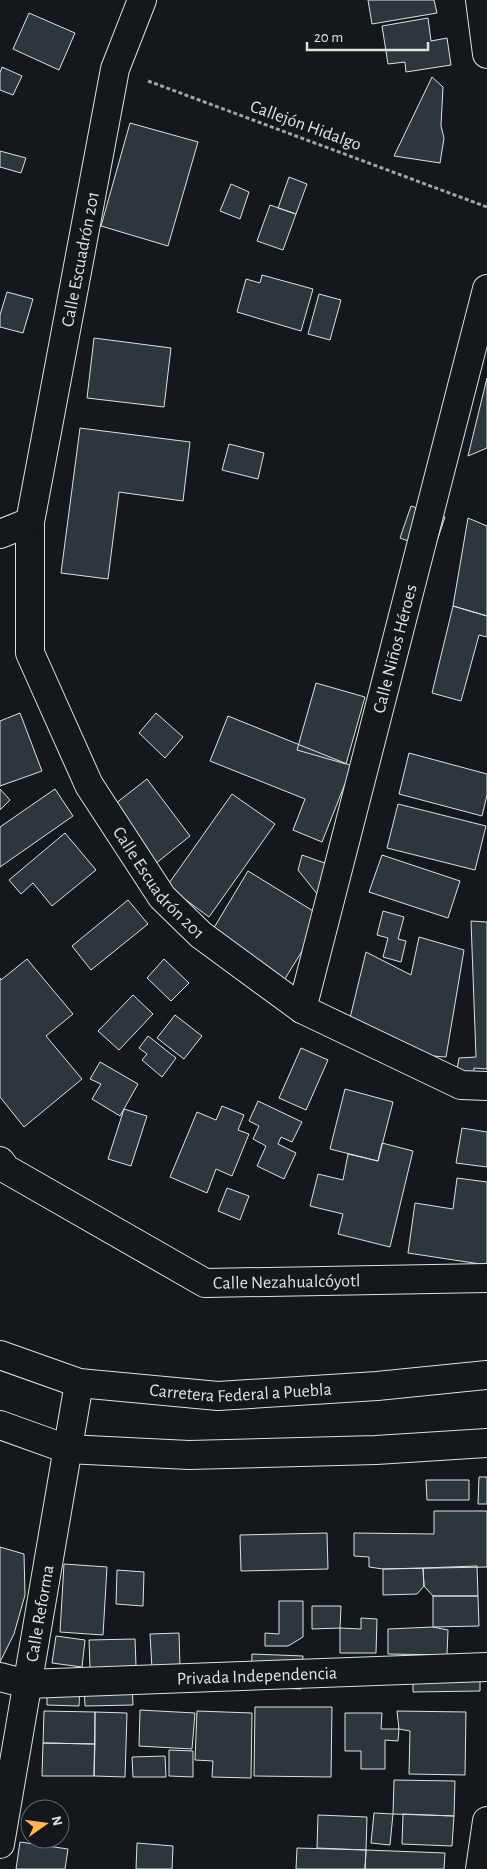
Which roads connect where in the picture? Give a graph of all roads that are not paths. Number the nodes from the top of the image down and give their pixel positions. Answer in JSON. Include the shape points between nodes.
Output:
{"nodes":[{"id":1,"x":142,"y":0,"type":"edge"},
{"id":2,"x":480,"y":0,"type":"edge"},
{"id":3,"x":487,"y":54,"type":"edge"},
{"id":4,"x":487,"y":289,"type":"edge"},
{"id":5,"x":30,"y":522,"type":"junction"},
{"id":6,"x":0,"y":534,"type":"edge"},
{"id":7,"x":302,"y":1009,"type":"junction"},
{"id":8,"x":487,"y":1086,"type":"edge"},
{"id":9,"x":0,"y":1161,"type":"edge"},
{"id":10,"x":487,"y":1278,"type":"edge"},
{"id":11,"x":0,"y":1355,"type":"edge"},
{"id":12,"x":487,"y":1375,"type":"edge"},
{"id":13,"x":79,"y":1384,"type":"junction"},
{"id":14,"x":0,"y":1425,"type":"edge"},
{"id":15,"x":487,"y":1443,"type":"edge"},
{"id":16,"x":67,"y":1449,"type":"junction"},
{"id":17,"x":487,"y":1668,"type":"edge"},
{"id":18,"x":0,"y":1677,"type":"edge"},
{"id":19,"x":26,"y":1684,"type":"junction"},
{"id":20,"x":487,"y":1821,"type":"edge"},
{"id":21,"x":0,"y":1844,"type":"edge"},
{"id":22,"x":480,"y":1869,"type":"edge"}],
"edges":[{"from":1,"to":5,"type":"street","name":"Calle Escuadrón 201","via":[[115,69]]},
{"from":2,"to":3,"type":"street"},
{"from":4,"to":7,"type":"street","name":"Calle Niños Héroes"},
{"from":5,"to":6,"type":"street"},
{"from":5,"to":7,"type":"street","name":"Calle Escuadrón 201","via":[[30,653],[89,785],[162,897],[201,935]]},
{"from":7,"to":8,"type":"street","name":"Calle Escuadrón 201","via":[[461,1085]]},
{"from":9,"to":10,"type":"street","name":"Calle Nezahualcóyotl","via":[[6,1169],[205,1283]]},
{"from":11,"to":13,"type":"street","name":"Carretera Federal a Puebla"},
{"from":12,"to":13,"type":"street","name":"Carretera Federal a Puebla","via":[[218,1396]]},
{"from":13,"to":16,"type":"street","name":"Calle Reforma"},
{"from":14,"to":16,"type":"street"},
{"from":15,"to":16,"type":"street","via":[[376,1450],[190,1454]]},
{"from":16,"to":19,"type":"street","name":"Calle Reforma"},
{"from":17,"to":19,"type":"street","name":"Privada Independencia"},
{"from":18,"to":19,"type":"street","name":"Privada Independencia"},
{"from":19,"to":21,"type":"street","name":"Calle Reforma"},
{"from":20,"to":22,"type":"street"}]}
